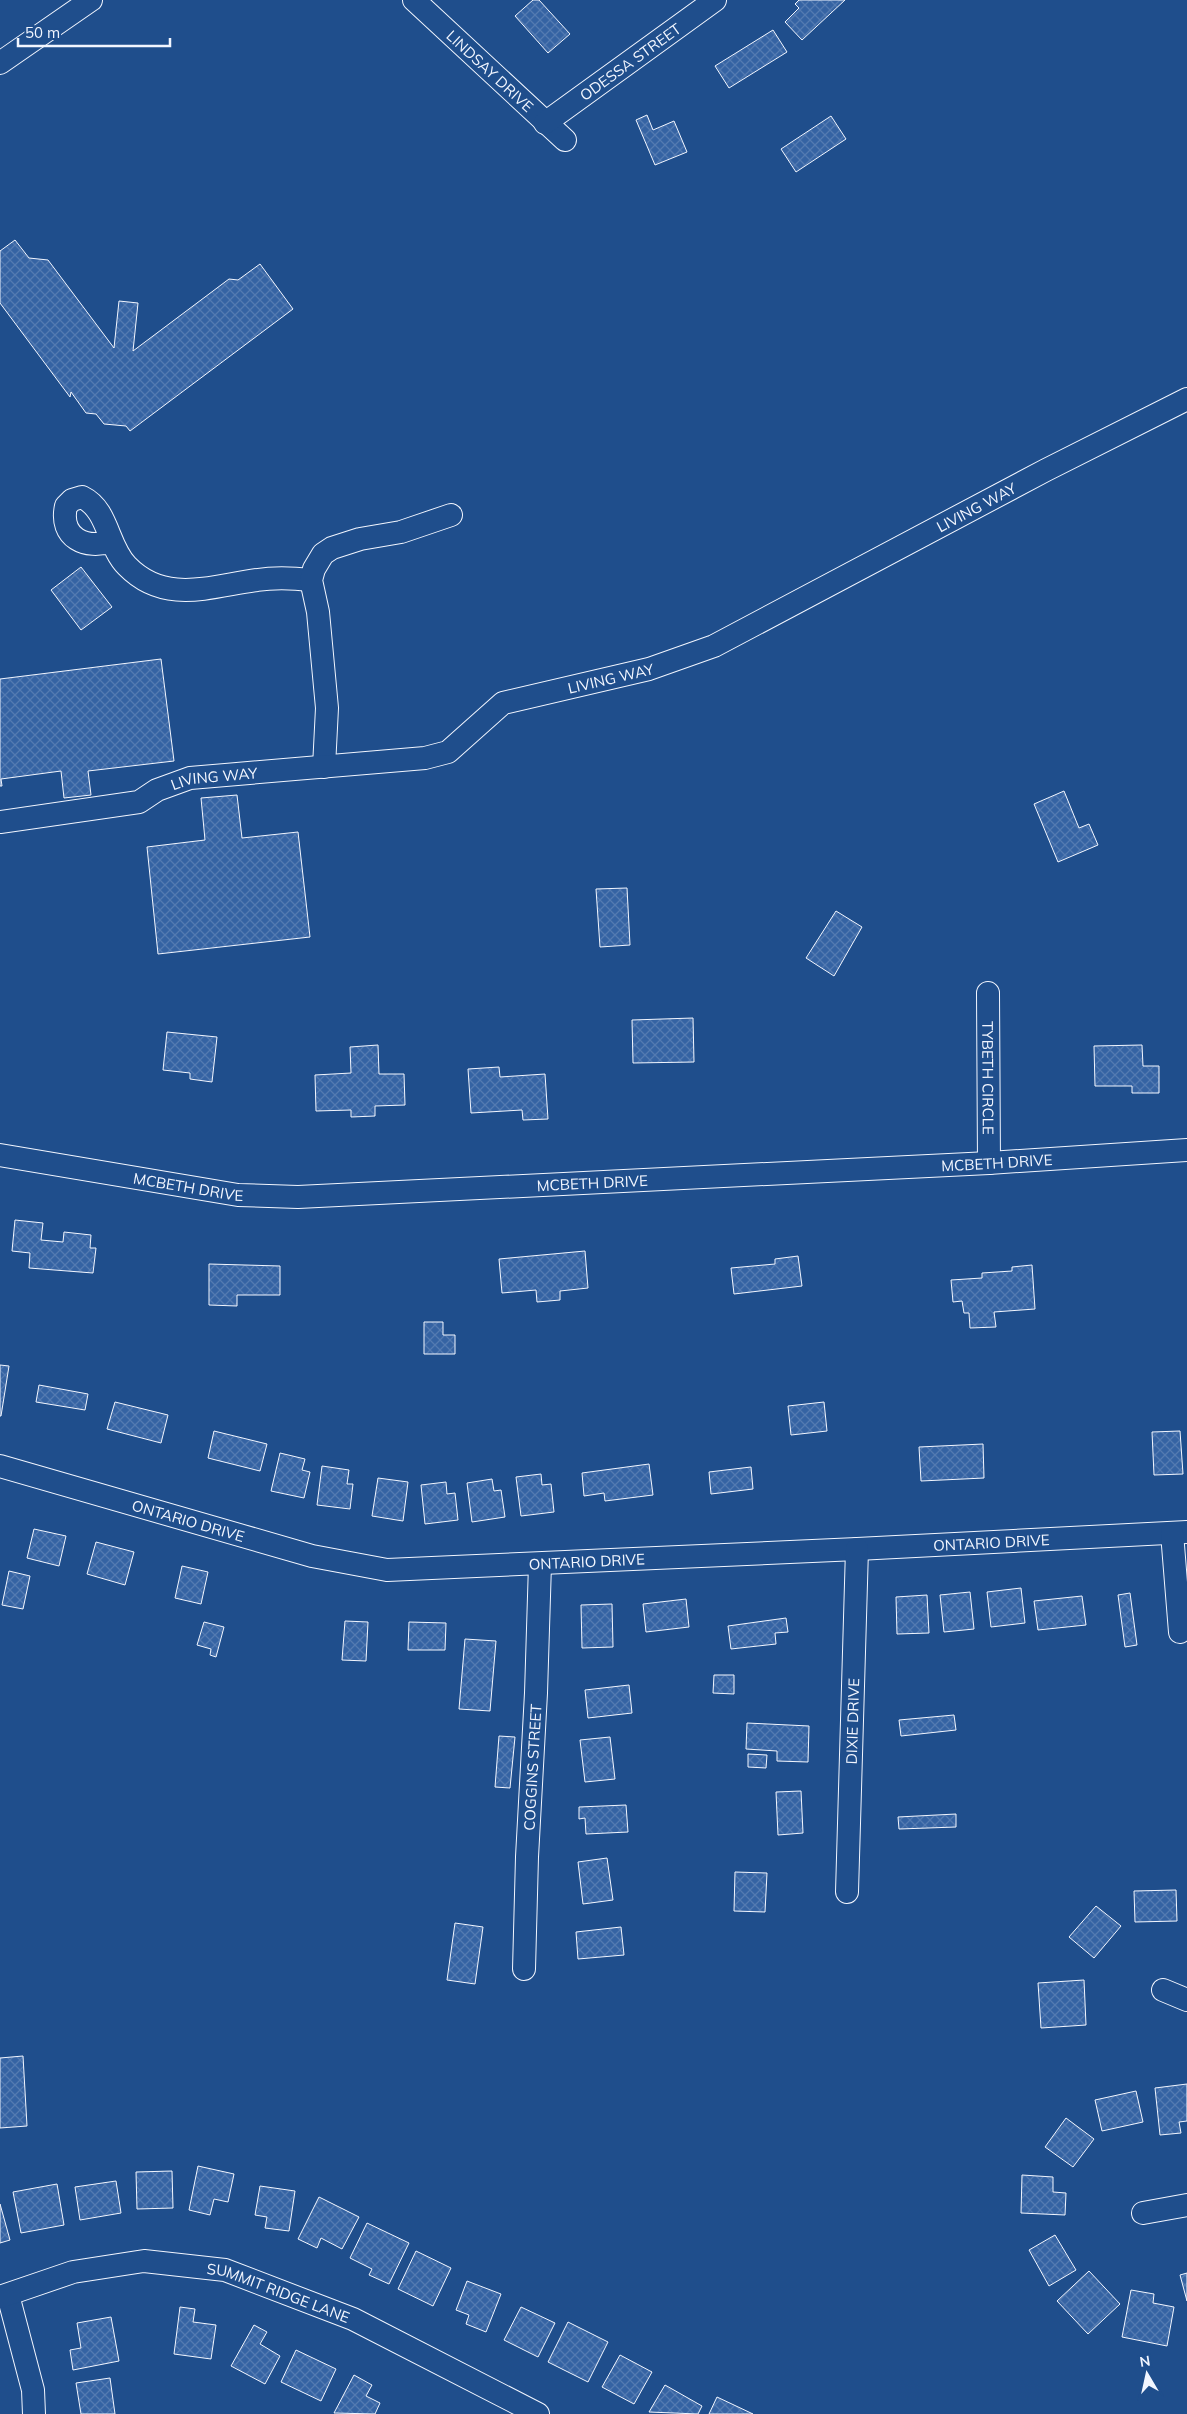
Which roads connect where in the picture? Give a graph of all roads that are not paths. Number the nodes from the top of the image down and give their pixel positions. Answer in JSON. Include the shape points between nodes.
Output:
{"nodes":[{"id":1,"x":91,"y":0,"type":"edge"},
{"id":2,"x":414,"y":0,"type":"edge"},
{"id":3,"x":714,"y":0,"type":"edge"},
{"id":4,"x":0,"y":63,"type":"edge"},
{"id":5,"x":545,"y":123,"type":"junction"},
{"id":6,"x":565,"y":140,"type":"dead end"},
{"id":7,"x":1187,"y":399,"type":"edge"},
{"id":8,"x":452,"y":515,"type":"dead end"},
{"id":9,"x":112,"y":541,"type":"dead end"},
{"id":10,"x":311,"y":580,"type":"junction"},
{"id":11,"x":324,"y":766,"type":"junction"},
{"id":12,"x":0,"y":822,"type":"edge"},
{"id":13,"x":988,"y":993,"type":"dead end"},
{"id":14,"x":1187,"y":1150,"type":"edge"},
{"id":15,"x":0,"y":1155,"type":"edge"},
{"id":16,"x":989,"y":1164,"type":"junction"},
{"id":17,"x":0,"y":1466,"type":"edge"},
{"id":18,"x":1179,"y":1532,"type":"edge"},
{"id":19,"x":857,"y":1550,"type":"junction"},
{"id":20,"x":540,"y":1564,"type":"junction"},
{"id":21,"x":1180,"y":1632,"type":"dead end"},
{"id":22,"x":847,"y":1892,"type":"dead end"},
{"id":23,"x":524,"y":1970,"type":"dead end"},
{"id":24,"x":1163,"y":1990,"type":"dead end"},
{"id":25,"x":1187,"y":2000,"type":"edge"},
{"id":26,"x":1187,"y":2205,"type":"edge"},
{"id":27,"x":1143,"y":2213,"type":"dead end"},
{"id":28,"x":4,"y":2296,"type":"edge"},
{"id":29,"x":34,"y":2414,"type":"edge"},
{"id":30,"x":538,"y":2414,"type":"edge"}],
"edges":[{"from":1,"to":4,"type":"street"},
{"from":2,"to":5,"type":"street","name":"LINDSAY DRIVE"},
{"from":3,"to":5,"type":"street","name":"ODESSA STREET"},
{"from":5,"to":6,"type":"street","name":"LINDSAY DRIVE"},
{"from":7,"to":11,"type":"street","name":"LIVING WAY","via":[[714,646],[649,669],[503,703],[448,752],[424,758]]},
{"from":8,"to":10,"type":"street","via":[[401,532],[332,548],[319,560]]},
{"from":9,"to":10,"type":"street","via":[[127,566],[153,586],[178,590],[283,577]]},
{"from":10,"to":11,"type":"street","via":[[318,612],[327,708]]},
{"from":11,"to":12,"type":"street","name":"LIVING WAY","via":[[190,778],[156,790],[139,802]]},
{"from":13,"to":16,"type":"street","name":"TYBETH CIRCLE"},
{"from":14,"to":16,"type":"street","name":"MCBETH DRIVE"},
{"from":15,"to":16,"type":"street","name":"MCBETH DRIVE","via":[[238,1195],[298,1197]]},
{"from":17,"to":20,"type":"street","name":"ONTARIO DRIVE","via":[[312,1556],[387,1570]]},
{"from":18,"to":19,"type":"street","name":"ONTARIO DRIVE"},
{"from":18,"to":21,"type":"street"},
{"from":19,"to":20,"type":"street","name":"ONTARIO DRIVE"},
{"from":19,"to":22,"type":"street","name":"DIXIE DRIVE"},
{"from":20,"to":23,"type":"street","name":"COGGINS STREET"},
{"from":24,"to":25,"type":"street"},
{"from":26,"to":27,"type":"street"},
{"from":28,"to":29,"type":"street","via":[[33,2390]]},
{"from":28,"to":30,"type":"street","name":"SUMMIT RIDGE LANE","via":[[73,2272],[144,2260],[225,2270],[352,2319]]}]}
